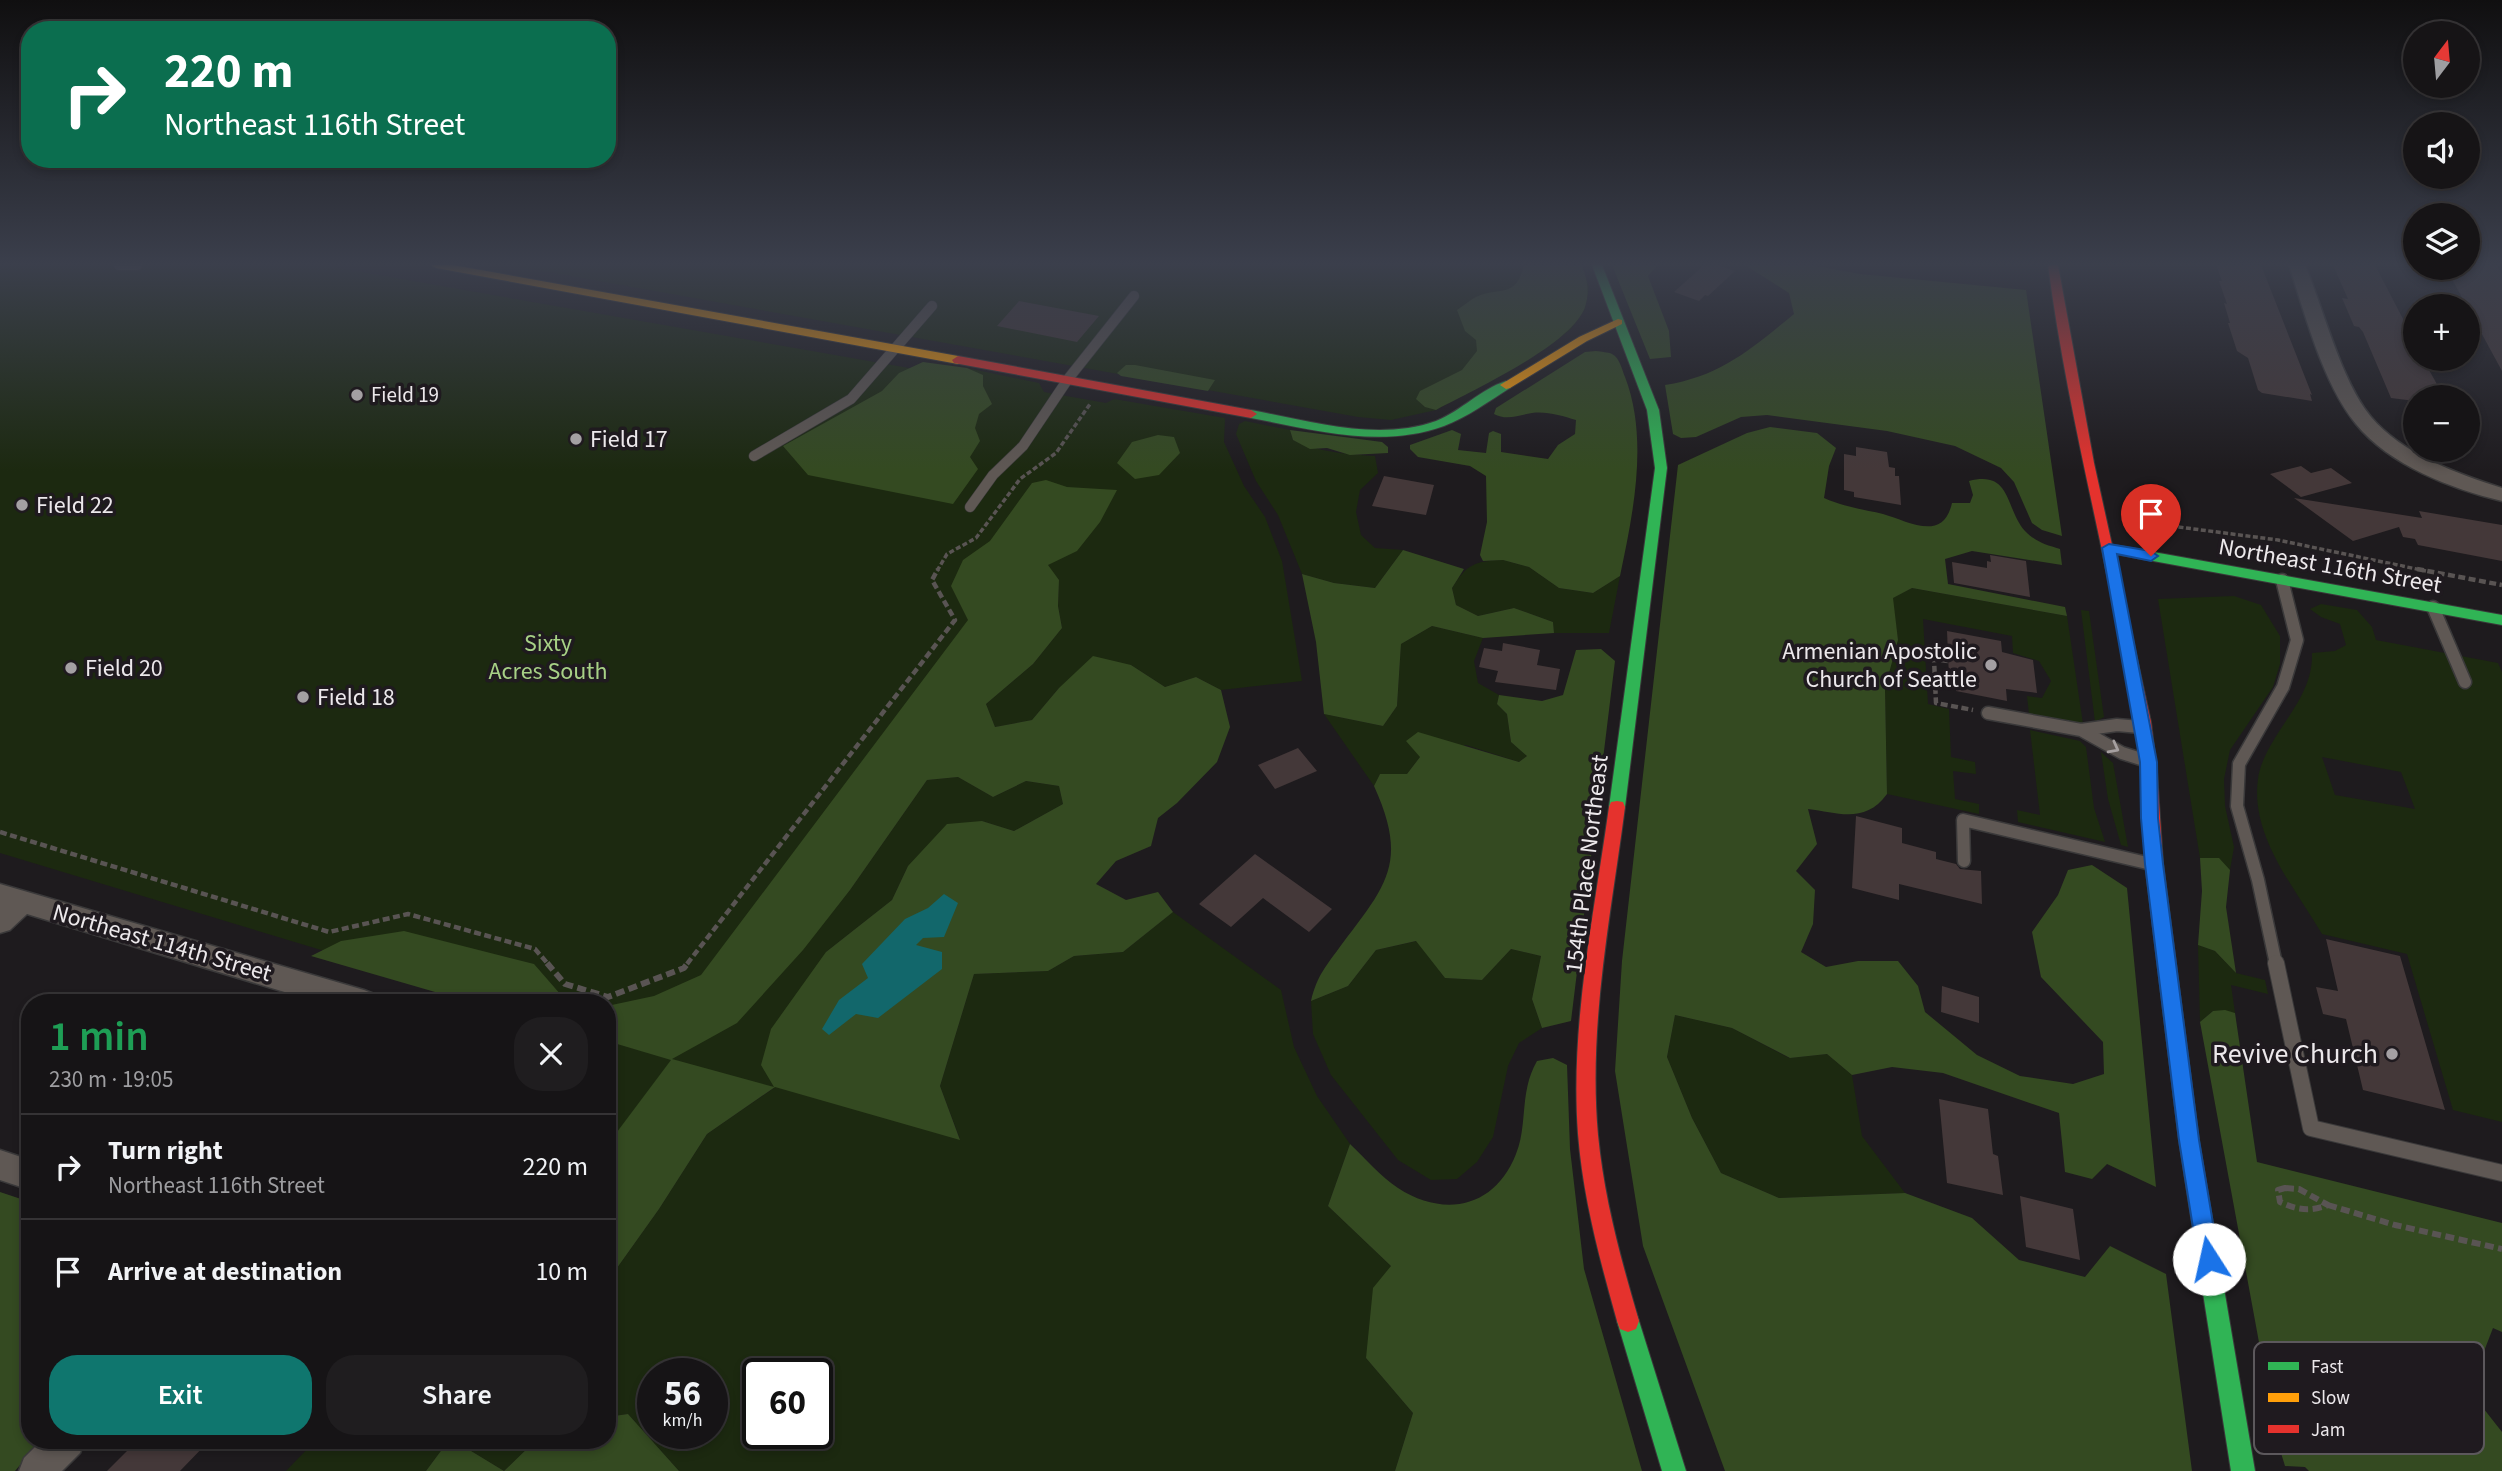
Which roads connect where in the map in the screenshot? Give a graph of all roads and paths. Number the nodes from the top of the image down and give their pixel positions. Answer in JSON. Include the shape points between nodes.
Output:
{"nodes":[{"id":1,"x":817,"y":334,"type":"edge"},
{"id":2,"x":909,"y":334,"type":"edge"},
{"id":3,"x":1105,"y":334,"type":"edge"},
{"id":4,"x":1594,"y":334,"type":"edge"},
{"id":5,"x":1623,"y":334,"type":"edge"},
{"id":6,"x":2065,"y":334,"type":"edge"},
{"id":7,"x":2323,"y":334,"type":"edge"},
{"id":8,"x":897,"y":348,"type":"junction"},
{"id":9,"x":1069,"y":379,"type":"junction"},
{"id":10,"x":1102,"y":386,"type":"junction"},
{"id":11,"x":754,"y":456,"type":"dead end"},
{"id":12,"x":2502,"y":495,"type":"edge"},
{"id":13,"x":970,"y":507,"type":"dead end"},
{"id":14,"x":2129,"y":510,"type":"dead end"},
{"id":15,"x":2109,"y":548,"type":"junction"},
{"id":16,"x":2282,"y":580,"type":"junction"},
{"id":17,"x":2502,"y":585,"type":"edge"},
{"id":18,"x":2433,"y":607,"type":"junction"},
{"id":19,"x":2502,"y":620,"type":"edge"},
{"id":20,"x":1948,"y":661,"type":"dead end"},
{"id":21,"x":2465,"y":682,"type":"dead end"},
{"id":22,"x":1988,"y":712,"type":"joint"},
{"id":23,"x":2143,"y":728,"type":"junction"},
{"id":24,"x":2081,"y":730,"type":"junction"},
{"id":25,"x":2148,"y":762,"type":"junction"},
{"id":26,"x":0,"y":832,"type":"edge"},
{"id":27,"x":1964,"y":861,"type":"dead end"},
{"id":28,"x":2154,"y":864,"type":"junction"},
{"id":29,"x":11,"y":899,"type":"edge"},
{"id":30,"x":0,"y":922,"type":"edge"},
{"id":31,"x":333,"y":994,"type":"edge"},
{"id":32,"x":598,"y":994,"type":"edge"},
{"id":33,"x":616,"y":994,"type":"edge"},
{"id":34,"x":0,"y":1165,"type":"edge"},
{"id":35,"x":21,"y":1172,"type":"edge"},
{"id":36,"x":2502,"y":1173,"type":"edge"},
{"id":37,"x":2328,"y":1205,"type":"junction"},
{"id":38,"x":2502,"y":1250,"type":"edge"},
{"id":39,"x":58,"y":1449,"type":"edge"},
{"id":40,"x":37,"y":1471,"type":"edge"},
{"id":41,"x":1674,"y":1471,"type":"edge"},
{"id":42,"x":2243,"y":1471,"type":"edge"}],
"edges":[{"from":1,"to":8,"type":"street"},
{"from":2,"to":8,"type":"lane"},
{"from":3,"to":9,"type":"lane"},
{"from":4,"to":10,"type":"street","via":[[1442,423],[1407,432],[1320,426]]},
{"from":5,"to":41,"type":"street","name":"154th Place Northeast","via":[[1653,410],[1661,468],[1588,1037],[1588,1135],[1607,1251]]},
{"from":6,"to":15,"type":"street","via":[[2088,463]]},
{"from":7,"to":12,"type":"street","via":[[2362,420],[2387,442],[2468,485]]},
{"from":8,"to":9,"type":"street"},
{"from":8,"to":11,"type":"lane","via":[[851,399]]},
{"from":9,"to":10,"type":"street"},
{"from":9,"to":13,"type":"lane","via":[[1023,446],[993,475]]},
{"from":10,"to":33,"type":"path","via":[[1056,453],[1020,479],[976,538],[947,554],[932,580],[955,620],[684,968]]},
{"from":14,"to":17,"type":"path","via":[[2171,526],[2278,540]]},
{"from":15,"to":16,"type":"street","name":"Northeast 116th Street"},
{"from":15,"to":23,"type":"street"},
{"from":16,"to":18,"type":"street","name":"Northeast 116th Street"},
{"from":16,"to":36,"type":"lane","via":[[2297,640],[2283,687],[2239,764],[2237,806],[2258,880],[2311,1128]]},
{"from":18,"to":19,"type":"street","name":"Northeast 116th Street"},
{"from":18,"to":21,"type":"lane"},
{"from":20,"to":22,"type":"path","via":[[1934,659],[1936,703]]},
{"from":22,"to":24,"type":"lane"},
{"from":23,"to":24,"type":"lane","via":[[2117,725]]},
{"from":23,"to":25,"type":"street"},
{"from":24,"to":25,"type":"lane","one_way":true},
{"from":25,"to":28,"type":"street"},
{"from":26,"to":32,"type":"path","via":[[329,932],[408,914],[535,949],[565,984]]},
{"from":27,"to":28,"type":"lane","via":[[1963,820]]},
{"from":28,"to":42,"type":"street","via":[[2189,1140]]},
{"from":29,"to":30,"type":"street"},
{"from":29,"to":31,"type":"street","name":"Northeast 114th Street"},
{"from":34,"to":35,"type":"street"},
{"from":37,"to":37,"type":"path","via":[[2300,1189],[2286,1186],[2277,1190],[2280,1202],[2297,1210]]},
{"from":37,"to":38,"type":"path"},
{"from":39,"to":40,"type":"street"}]}
